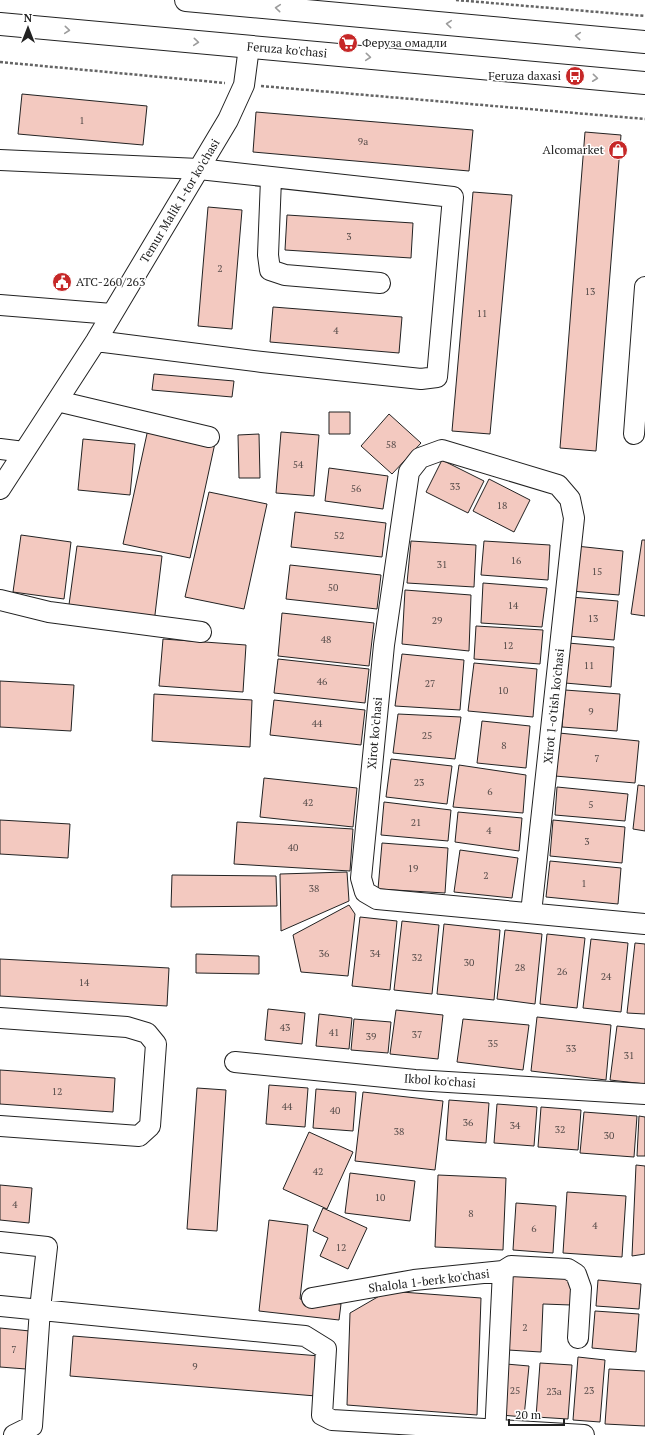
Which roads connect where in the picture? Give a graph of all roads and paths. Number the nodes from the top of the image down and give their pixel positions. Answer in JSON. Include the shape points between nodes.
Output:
{"nodes":[{"id":1,"x":186,"y":0,"type":"edge"},
{"id":2,"x":456,"y":0,"type":"edge"},
{"id":3,"x":306,"y":6,"type":"edge"},
{"id":4,"x":645,"y":16,"type":"edge"},
{"id":5,"x":0,"y":24,"type":"edge"},
{"id":6,"x":645,"y":42,"type":"edge"},
{"id":7,"x":249,"y":46,"type":"junction"},
{"id":8,"x":0,"y":62,"type":"edge"},
{"id":9,"x":645,"y":83,"type":"edge"},
{"id":10,"x":244,"y":85,"type":"junction"},
{"id":11,"x":645,"y":119,"type":"edge"},
{"id":12,"x":0,"y":160,"type":"edge"},
{"id":13,"x":199,"y":169,"type":"junction"},
{"id":14,"x":271,"y":178,"type":"junction"},
{"id":15,"x":380,"y":283,"type":"dead end"},
{"id":16,"x":644,"y":300,"type":"edge"},
{"id":17,"x":0,"y":305,"type":"edge"},
{"id":18,"x":112,"y":314,"type":"junction"},
{"id":19,"x":96,"y":341,"type":"junction"},
{"id":20,"x":57,"y":401,"type":"junction"},
{"id":21,"x":640,"y":408,"type":"edge"},
{"id":22,"x":634,"y":434,"type":"dead end"},
{"id":23,"x":209,"y":437,"type":"dead end"},
{"id":24,"x":0,"y":449,"type":"edge"},
{"id":25,"x":24,"y":452,"type":"junction"},
{"id":26,"x":0,"y":489,"type":"edge"},
{"id":27,"x":570,"y":499,"type":"joint"},
{"id":28,"x":0,"y":600,"type":"edge"},
{"id":29,"x":201,"y":632,"type":"dead end"},
{"id":30,"x":531,"y":913,"type":"junction"},
{"id":31,"x":645,"y":924,"type":"edge"},
{"id":32,"x":0,"y":1018,"type":"edge"},
{"id":33,"x":235,"y":1062,"type":"dead end"},
{"id":34,"x":645,"y":1094,"type":"edge"},
{"id":35,"x":0,"y":1126,"type":"edge"},
{"id":36,"x":0,"y":1242,"type":"edge"},
{"id":37,"x":503,"y":1271,"type":"junction"},
{"id":38,"x":312,"y":1298,"type":"dead end"},
{"id":39,"x":0,"y":1306,"type":"edge"},
{"id":40,"x":40,"y":1309,"type":"junction"},
{"id":41,"x":578,"y":1338,"type":"dead end"},
{"id":42,"x":32,"y":1431,"type":"edge"},
{"id":43,"x":495,"y":1432,"type":"edge"},
{"id":44,"x":14,"y":1435,"type":"edge"},
{"id":45,"x":584,"y":1435,"type":"edge"}],
"edges":[{"from":3,"to":1,"type":"main road","one_way":true},
{"from":2,"to":4,"type":"path"},
{"from":6,"to":3,"type":"main road","one_way":true},
{"from":5,"to":7,"type":"main road","name":"Feruza ko'chasi","one_way":true},
{"from":7,"to":9,"type":"main road","name":"Feruza ko'chasi","one_way":true},
{"from":7,"to":10,"type":"street","name":"Temur Malik 1-tor ko'chasi"},
{"from":8,"to":10,"type":"path"},
{"from":10,"to":11,"type":"path"},
{"from":10,"to":13,"type":"street","name":"Temur Malik 1-tor ko'chasi","via":[[228,120]]},
{"from":12,"to":13,"type":"street"},
{"from":13,"to":14,"type":"street"},
{"from":13,"to":18,"type":"street","name":"Temur Malik 1-tor ko'chasi"},
{"from":14,"to":15,"type":"street","via":[[268,255],[270,270],[285,275]]},
{"from":14,"to":19,"type":"street","via":[[453,197],[437,376],[413,378]]},
{"from":16,"to":21,"type":"street"},
{"from":17,"to":18,"type":"street"},
{"from":18,"to":19,"type":"street","name":"Temur Malik 1-tor ko'chasi"},
{"from":19,"to":20,"type":"street","name":"Temur Malik 1-tor ko'chasi"},
{"from":20,"to":23,"type":"street"},
{"from":20,"to":25,"type":"street","name":"Temur Malik 1-tor ko'chasi"},
{"from":21,"to":22,"type":"street"},
{"from":24,"to":25,"type":"street"},
{"from":25,"to":26,"type":"street","name":"Temur Malik 1-tor ko'chasi"},
{"from":27,"to":30,"type":"street","name":"Xirot 1-o'tish ko'chasi","via":[[574,518]]},
{"from":27,"to":30,"type":"street","name":"Xirot ko'chasi","via":[[558,485],[442,450],[420,458],[409,472],[384,645],[361,878],[365,892],[377,899]]},
{"from":28,"to":29,"type":"street","via":[[49,612]]},
{"from":30,"to":31,"type":"street","name":"Xirot ko'chasi"},
{"from":32,"to":35,"type":"street","via":[[127,1027],[147,1033],[156,1044],[150,1126],[139,1136]]},
{"from":33,"to":34,"type":"street","name":"Ikbol ko'chasi","via":[[415,1080]]},
{"from":36,"to":40,"type":"street","via":[[47,1247]]},
{"from":37,"to":38,"type":"street","name":"Shalola 1-berk ko'chasi","via":[[414,1280]]},
{"from":37,"to":41,"type":"street","via":[[511,1266],[568,1269],[576,1274],[581,1288]]},
{"from":37,"to":43,"type":"street","name":"Shalola 1-berk ko'chasi"},
{"from":39,"to":40,"type":"street"},
{"from":40,"to":42,"type":"street"},
{"from":40,"to":43,"type":"street","via":[[304,1336],[326,1349],[322,1415],[332,1420]]},
{"from":42,"to":44,"type":"street"},
{"from":43,"to":45,"type":"street"}]}
